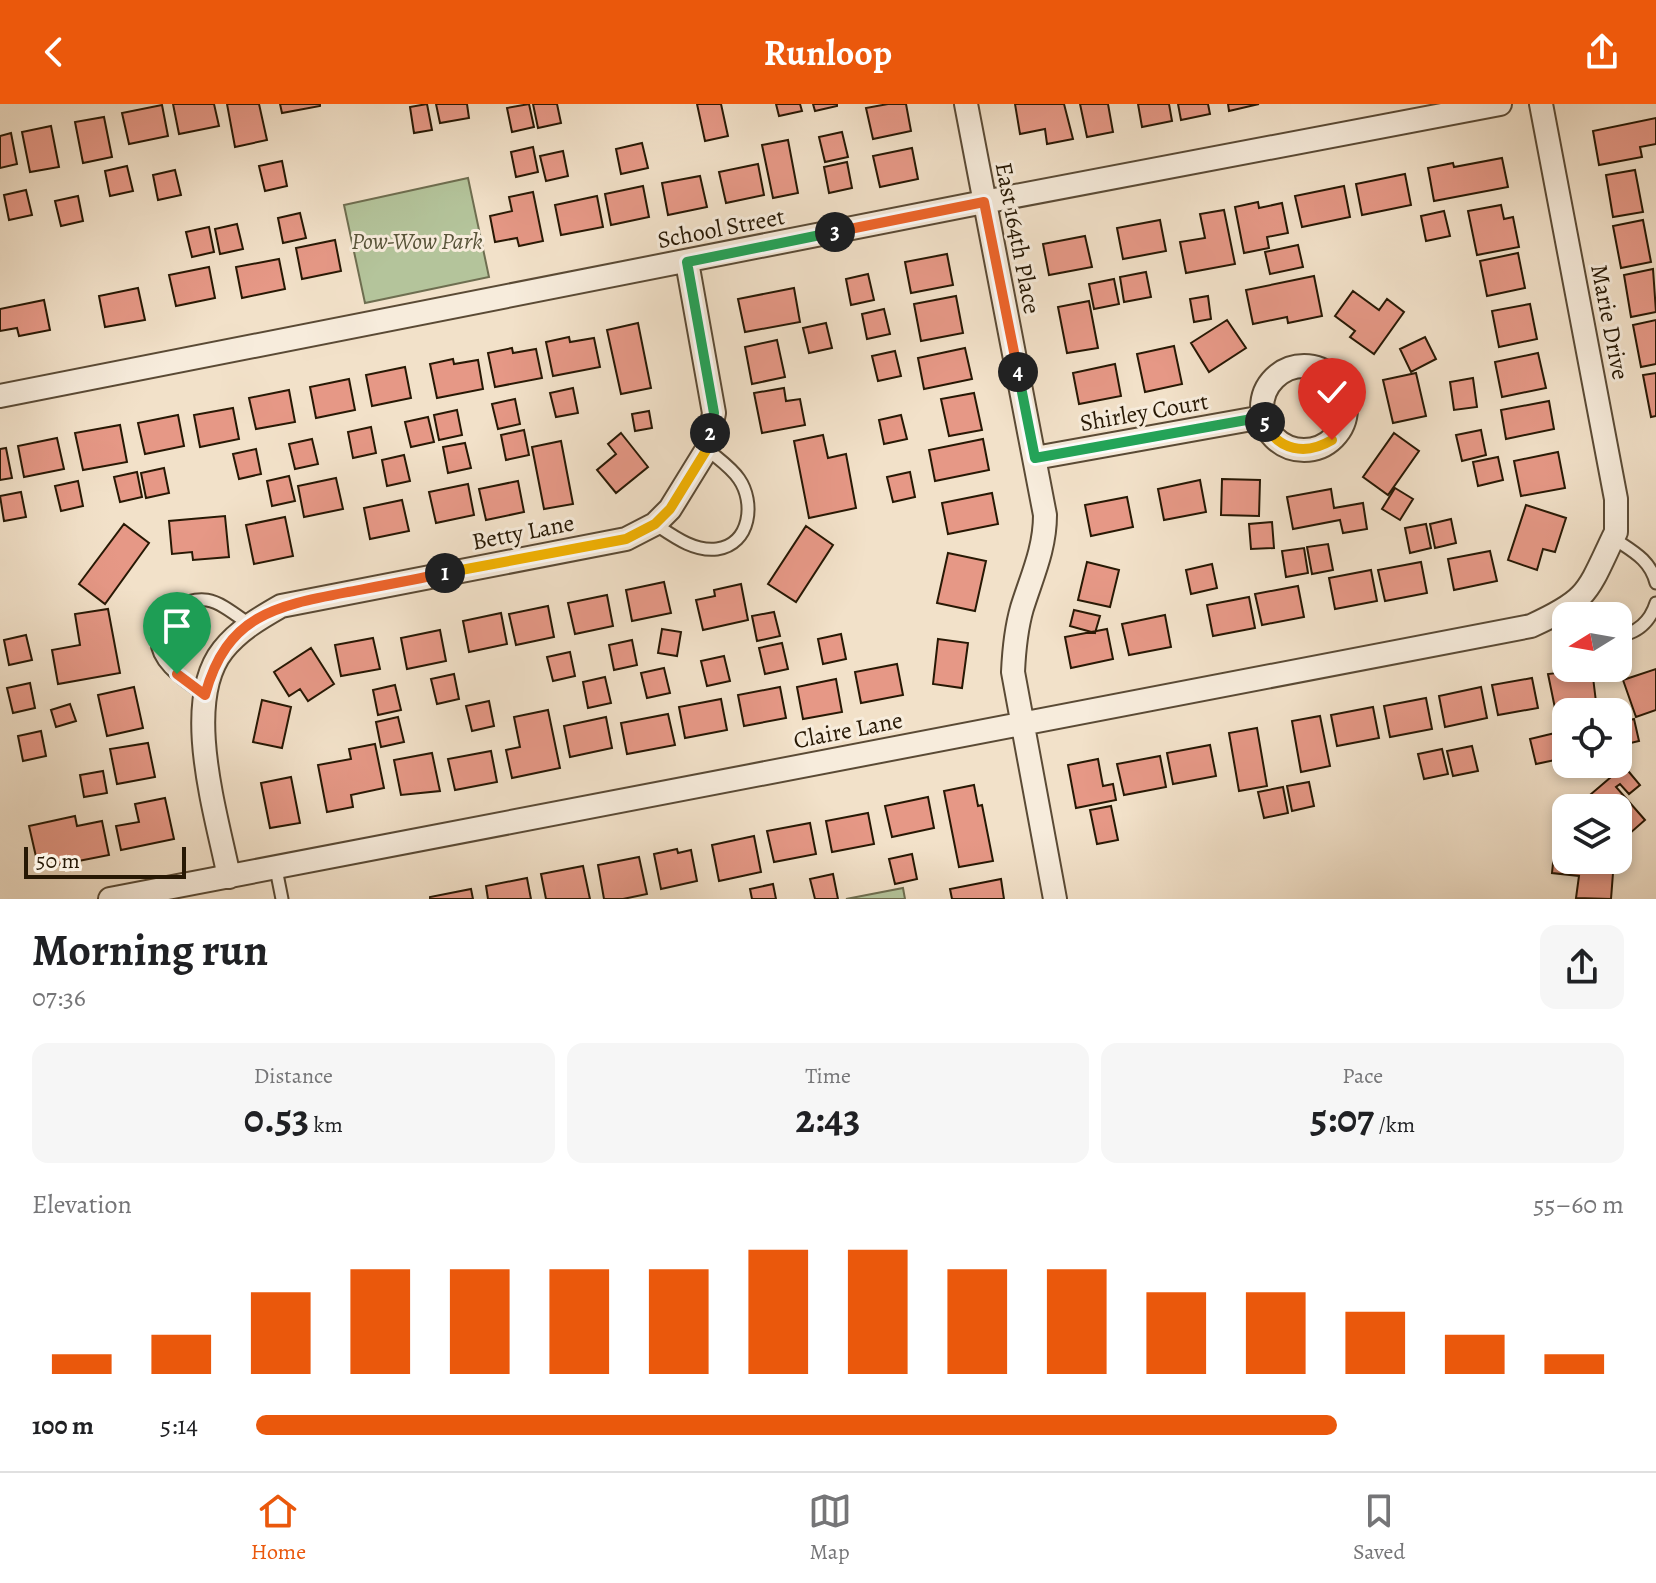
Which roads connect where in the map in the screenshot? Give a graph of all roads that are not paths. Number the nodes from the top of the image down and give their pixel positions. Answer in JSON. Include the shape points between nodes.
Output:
{"nodes":[{"id":1,"x":966,"y":104,"type":"edge"},
{"id":2,"x":1500,"y":104,"type":"edge"},
{"id":3,"x":1541,"y":104,"type":"edge"},
{"id":4,"x":984,"y":202,"type":"junction"},
{"id":5,"x":687,"y":262,"type":"junction"},
{"id":6,"x":0,"y":396,"type":"edge"},
{"id":7,"x":1263,"y":417,"type":"dead end"},
{"id":8,"x":707,"y":449,"type":"junction"},
{"id":9,"x":1035,"y":458,"type":"junction"},
{"id":10,"x":655,"y":524,"type":"junction"},
{"id":11,"x":1613,"y":538,"type":"junction"},
{"id":12,"x":1656,"y":583,"type":"edge"},
{"id":13,"x":1588,"y":593,"type":"joint"},
{"id":14,"x":1579,"y":602,"type":"edge"},
{"id":15,"x":1656,"y":603,"type":"edge"},
{"id":16,"x":1552,"y":619,"type":"edge"},
{"id":17,"x":249,"y":624,"type":"junction"},
{"id":18,"x":1632,"y":632,"type":"edge"},
{"id":19,"x":205,"y":695,"type":"junction"},
{"id":20,"x":1021,"y":722,"type":"junction"},
{"id":21,"x":276,"y":869,"type":"junction"},
{"id":22,"x":229,"y":877,"type":"junction"},
{"id":23,"x":110,"y":899,"type":"edge"},
{"id":24,"x":282,"y":899,"type":"edge"},
{"id":25,"x":1055,"y":899,"type":"edge"}],
"edges":[{"from":1,"to":4,"type":"street","name":"East 164th Place"},
{"from":2,"to":4,"type":"street","name":"School Street"},
{"from":3,"to":11,"type":"street","name":"Marie Drive","via":[[1613,478]]},
{"from":4,"to":5,"type":"street","name":"School Street"},
{"from":4,"to":9,"type":"street","name":"East 164th Place"},
{"from":5,"to":6,"type":"street","name":"School Street"},
{"from":5,"to":8,"type":"street","name":"Betty Lane","via":[[714,413]]},
{"from":7,"to":9,"type":"street","name":"Shirley Court"},
{"from":8,"to":10,"type":"street","name":"Betty Lane"},
{"from":8,"to":10,"type":"lane","via":[[738,478],[747,495],[747,524],[739,537],[717,549],[702,548]]},
{"from":9,"to":20,"type":"street","name":"East 164th Place","via":[[1045,538],[1014,645]]},
{"from":10,"to":17,"type":"street","name":"Betty Lane","via":[[626,539],[281,606]]},
{"from":11,"to":12,"type":"lane","via":[[1644,559]]},
{"from":11,"to":13,"type":"street","name":"Marie Drive"},
{"from":13,"to":14,"type":"street","name":"Claire Lane"},
{"from":15,"to":18,"type":"lane","via":[[1647,622]]},
{"from":16,"to":20,"type":"street","name":"Claire Lane"},
{"from":17,"to":19,"type":"street","name":"Betty Lane","via":[[221,652]]},
{"from":17,"to":19,"type":"lane","via":[[215,600],[186,601],[164,613],[157,641],[161,653]]},
{"from":19,"to":22,"type":"street","name":"Betty Lane","via":[[202,724]]},
{"from":20,"to":21,"type":"street","name":"Claire Lane"},
{"from":20,"to":25,"type":"street","name":"East 164th Place"},
{"from":21,"to":22,"type":"street","name":"Claire Lane"},
{"from":21,"to":24,"type":"lane"},
{"from":22,"to":23,"type":"street","name":"Claire Lane"}]}
